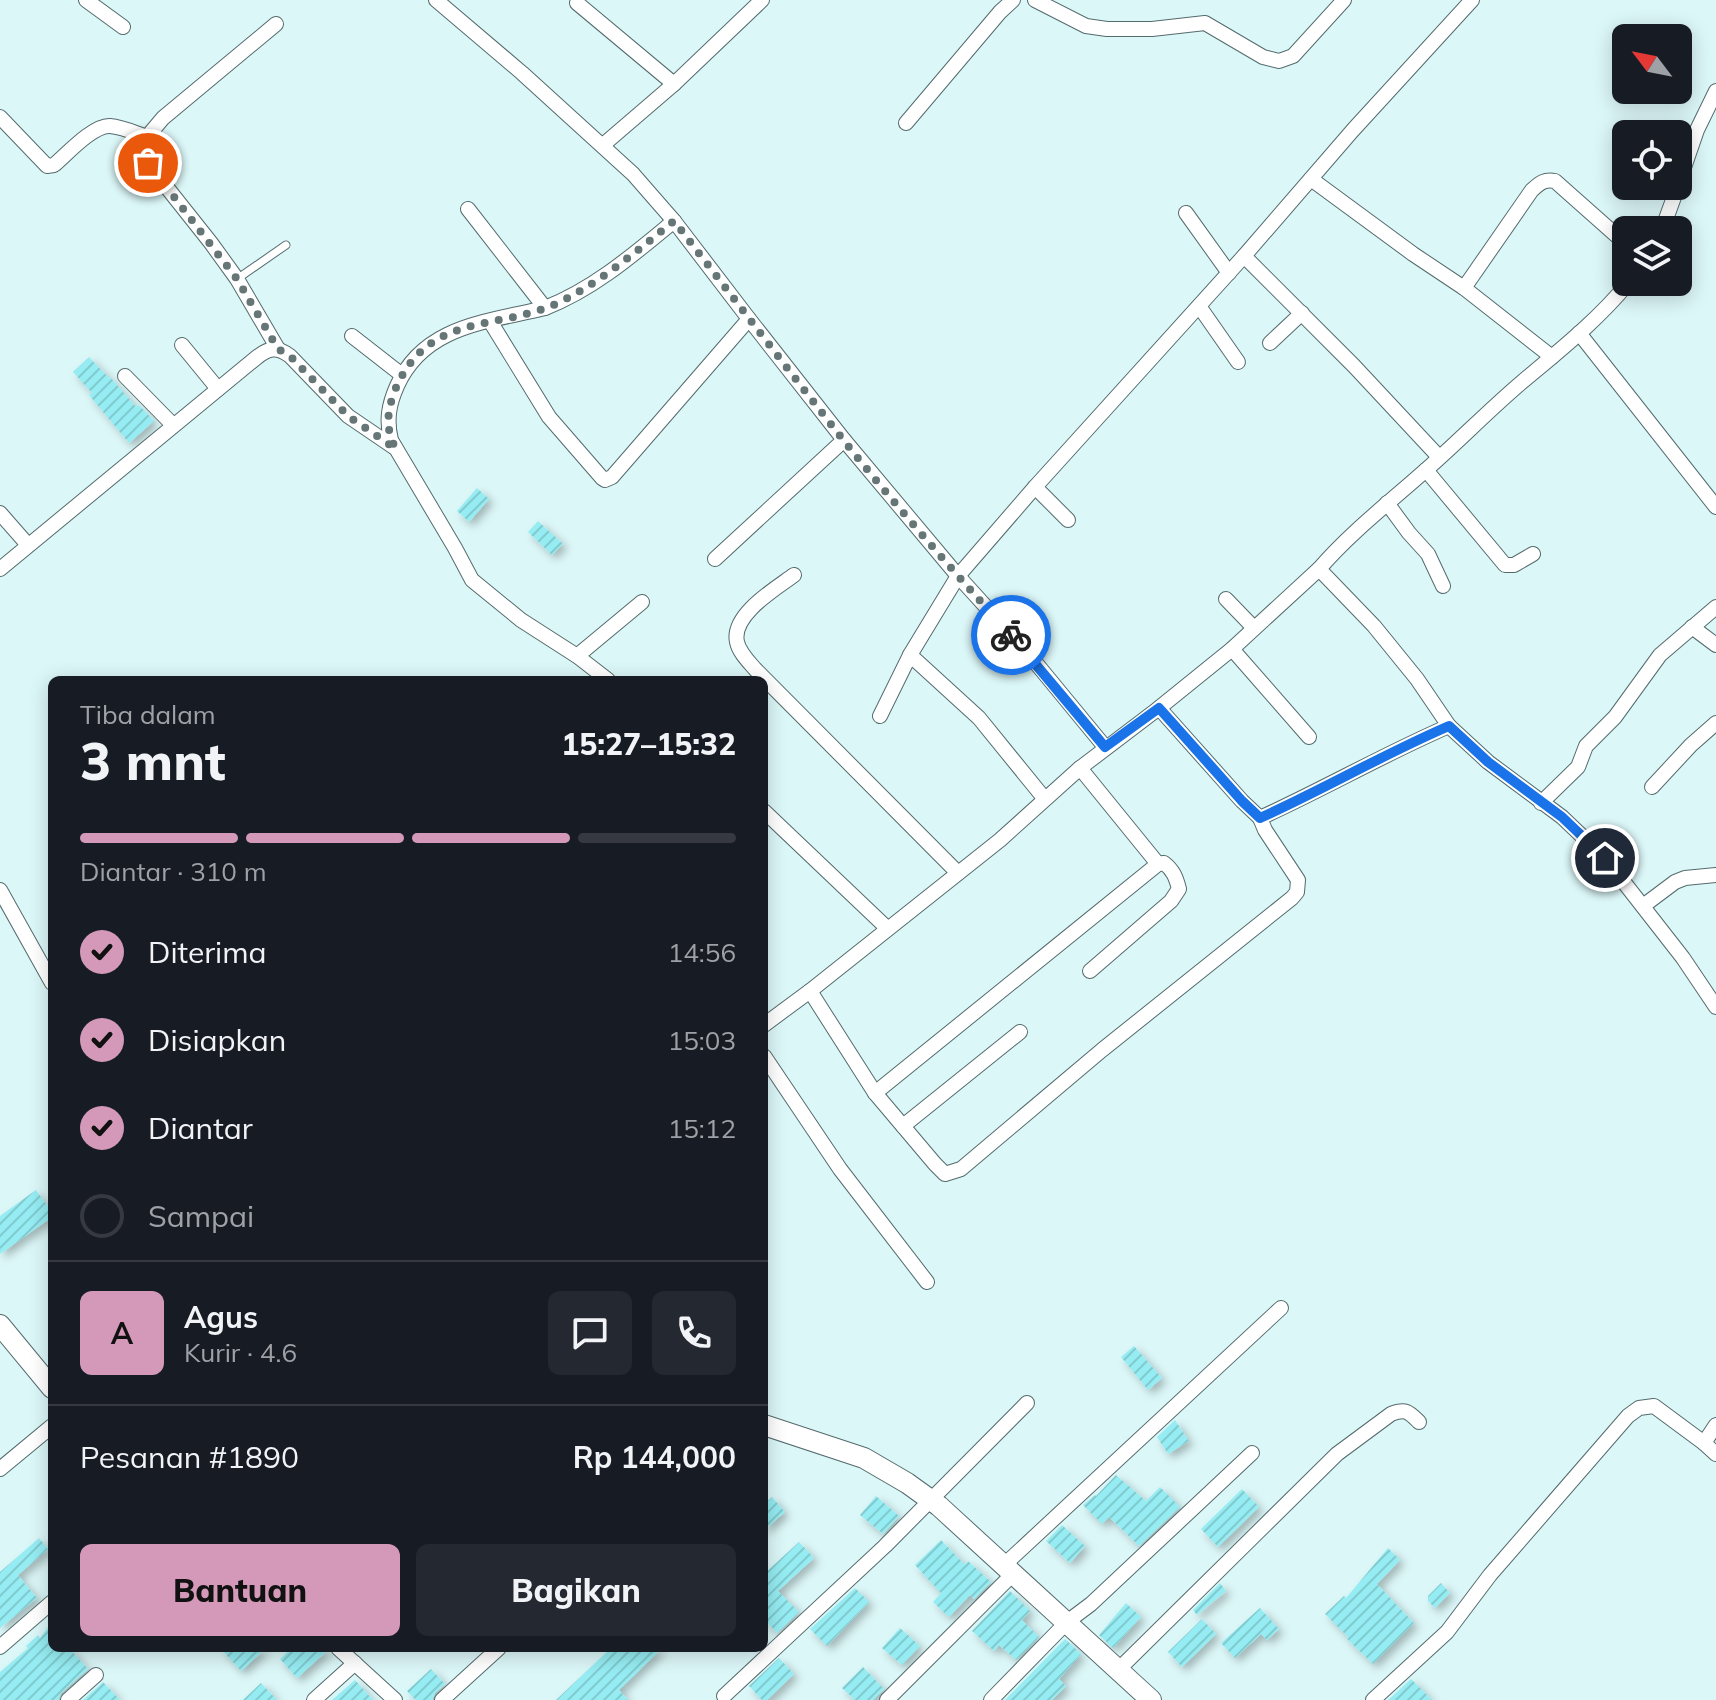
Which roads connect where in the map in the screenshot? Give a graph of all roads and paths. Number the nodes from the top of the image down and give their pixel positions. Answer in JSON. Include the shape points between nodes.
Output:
{"nodes":[{"id":1,"x":86,"y":0,"type":"edge"},
{"id":2,"x":436,"y":0,"type":"edge"},
{"id":3,"x":762,"y":0,"type":"edge"},
{"id":4,"x":1013,"y":0,"type":"edge"},
{"id":5,"x":1035,"y":0,"type":"edge"},
{"id":6,"x":1344,"y":0,"type":"edge"},
{"id":7,"x":1472,"y":0,"type":"edge"},
{"id":8,"x":577,"y":3,"type":"dead end"},
{"id":9,"x":276,"y":24,"type":"dead end"},
{"id":10,"x":123,"y":27,"type":"dead end"},
{"id":11,"x":674,"y":84,"type":"junction"},
{"id":12,"x":1716,"y":91,"type":"edge"},
{"id":13,"x":0,"y":117,"type":"edge"},
{"id":14,"x":906,"y":123,"type":"dead end"},
{"id":15,"x":147,"y":137,"type":"junction"},
{"id":16,"x":1692,"y":144,"type":"edge"},
{"id":17,"x":603,"y":145,"type":"junction"},
{"id":18,"x":1311,"y":179,"type":"junction"},
{"id":19,"x":468,"y":209,"type":"dead end"},
{"id":20,"x":1186,"y":213,"type":"dead end"},
{"id":21,"x":674,"y":221,"type":"junction"},
{"id":22,"x":1612,"y":232,"type":"edge"},
{"id":23,"x":286,"y":245,"type":"dead end"},
{"id":24,"x":1244,"y":256,"type":"junction"},
{"id":25,"x":1229,"y":273,"type":"junction"},
{"id":26,"x":237,"y":279,"type":"junction"},
{"id":27,"x":1464,"y":288,"type":"junction"},
{"id":28,"x":1615,"y":296,"type":"edge"},
{"id":29,"x":1199,"y":306,"type":"junction"},
{"id":30,"x":545,"y":308,"type":"junction"},
{"id":31,"x":1302,"y":313,"type":"junction"},
{"id":32,"x":749,"y":319,"type":"junction"},
{"id":33,"x":490,"y":321,"type":"junction"},
{"id":34,"x":1579,"y":333,"type":"junction"},
{"id":35,"x":352,"y":336,"type":"dead end"},
{"id":36,"x":1270,"y":343,"type":"dead end"},
{"id":37,"x":182,"y":345,"type":"dead end"},
{"id":38,"x":278,"y":349,"type":"junction"},
{"id":39,"x":1552,"y":357,"type":"junction"},
{"id":40,"x":1238,"y":362,"type":"dead end"},
{"id":41,"x":402,"y":375,"type":"junction"},
{"id":42,"x":125,"y":376,"type":"dead end"},
{"id":43,"x":218,"y":389,"type":"junction"},
{"id":44,"x":173,"y":425,"type":"junction"},
{"id":45,"x":844,"y":440,"type":"junction"},
{"id":46,"x":396,"y":449,"type":"junction"},
{"id":47,"x":1439,"y":457,"type":"junction"},
{"id":48,"x":1426,"y":470,"type":"junction"},
{"id":49,"x":1035,"y":487,"type":"junction"},
{"id":50,"x":1387,"y":503,"type":"junction"},
{"id":51,"x":1716,"y":507,"type":"edge"},
{"id":52,"x":0,"y":513,"type":"edge"},
{"id":53,"x":1068,"y":520,"type":"dead end"},
{"id":54,"x":28,"y":545,"type":"junction"},
{"id":55,"x":1533,"y":554,"type":"dead end"},
{"id":56,"x":715,"y":559,"type":"dead end"},
{"id":57,"x":0,"y":569,"type":"edge"},
{"id":58,"x":1319,"y":569,"type":"junction"},
{"id":59,"x":794,"y":575,"type":"dead end"},
{"id":60,"x":958,"y":576,"type":"junction"},
{"id":61,"x":1443,"y":586,"type":"dead end"},
{"id":62,"x":1226,"y":599,"type":"dead end"},
{"id":63,"x":642,"y":602,"type":"dead end"},
{"id":64,"x":1716,"y":607,"type":"edge"},
{"id":65,"x":1692,"y":627,"type":"junction"},
{"id":66,"x":1254,"y":628,"type":"junction"},
{"id":67,"x":1716,"y":645,"type":"edge"},
{"id":68,"x":1232,"y":649,"type":"junction"},
{"id":69,"x":910,"y":655,"type":"junction"},
{"id":70,"x":577,"y":656,"type":"junction"},
{"id":71,"x":750,"y":674,"type":"edge"},
{"id":72,"x":603,"y":676,"type":"edge"},
{"id":73,"x":768,"y":691,"type":"edge"},
{"id":74,"x":1159,"y":708,"type":"junction"},
{"id":75,"x":880,"y":716,"type":"dead end"},
{"id":76,"x":1716,"y":723,"type":"edge"},
{"id":77,"x":1449,"y":726,"type":"junction"},
{"id":78,"x":1309,"y":737,"type":"dead end"},
{"id":79,"x":1105,"y":747,"type":"junction"},
{"id":80,"x":1080,"y":768,"type":"junction"},
{"id":81,"x":1652,"y":787,"type":"dead end"},
{"id":82,"x":1044,"y":798,"type":"junction"},
{"id":83,"x":1541,"y":803,"type":"junction"},
{"id":84,"x":768,"y":815,"type":"edge"},
{"id":85,"x":1260,"y":818,"type":"junction"},
{"id":86,"x":1158,"y":864,"type":"junction"},
{"id":87,"x":958,"y":873,"type":"junction"},
{"id":88,"x":1716,"y":875,"type":"edge"},
{"id":89,"x":2,"y":895,"type":"edge"},
{"id":90,"x":1643,"y":906,"type":"junction"},
{"id":91,"x":887,"y":928,"type":"junction"},
{"id":92,"x":1090,"y":971,"type":"dead end"},
{"id":93,"x":48,"y":976,"type":"edge"},
{"id":94,"x":810,"y":991,"type":"junction"},
{"id":95,"x":1716,"y":1007,"type":"edge"},
{"id":96,"x":768,"y":1022,"type":"edge"},
{"id":97,"x":1020,"y":1032,"type":"dead end"},
{"id":98,"x":768,"y":1062,"type":"edge"},
{"id":99,"x":875,"y":1093,"type":"junction"},
{"id":100,"x":903,"y":1126,"type":"junction"},
{"id":101,"x":927,"y":1282,"type":"dead end"},
{"id":102,"x":1281,"y":1308,"type":"dead end"},
{"id":103,"x":0,"y":1325,"type":"edge"},
{"id":104,"x":48,"y":1383,"type":"edge"},
{"id":105,"x":1027,"y":1403,"type":"dead end"},
{"id":106,"x":1419,"y":1422,"type":"dead end"},
{"id":107,"x":1716,"y":1425,"type":"edge"},
{"id":108,"x":768,"y":1426,"type":"edge"},
{"id":109,"x":48,"y":1429,"type":"edge"},
{"id":110,"x":1704,"y":1443,"type":"junction"},
{"id":111,"x":1252,"y":1453,"type":"dead end"},
{"id":112,"x":1716,"y":1454,"type":"edge"},
{"id":113,"x":0,"y":1469,"type":"edge"},
{"id":114,"x":931,"y":1501,"type":"junction"},
{"id":115,"x":1008,"y":1570,"type":"junction"},
{"id":116,"x":48,"y":1605,"type":"edge"},
{"id":117,"x":1067,"y":1622,"type":"junction"},
{"id":118,"x":0,"y":1647,"type":"edge"},
{"id":119,"x":343,"y":1652,"type":"edge"},
{"id":120,"x":495,"y":1652,"type":"edge"},
{"id":121,"x":355,"y":1663,"type":"junction"},
{"id":122,"x":1118,"y":1670,"type":"junction"},
{"id":123,"x":96,"y":1675,"type":"dead end"},
{"id":124,"x":724,"y":1696,"type":"dead end"},
{"id":125,"x":1140,"y":1697,"type":"edge"},
{"id":126,"x":68,"y":1700,"type":"edge"},
{"id":127,"x":314,"y":1700,"type":"edge"},
{"id":128,"x":395,"y":1700,"type":"edge"},
{"id":129,"x":442,"y":1700,"type":"edge"},
{"id":130,"x":887,"y":1700,"type":"edge"},
{"id":131,"x":991,"y":1700,"type":"edge"},
{"id":132,"x":1373,"y":1700,"type":"edge"}],
"edges":[{"from":1,"to":10,"type":"street"},
{"from":2,"to":17,"type":"street"},
{"from":3,"to":11,"type":"street"},
{"from":4,"to":14,"type":"street"},
{"from":5,"to":6,"type":"street","via":[[1094,28],[1207,23],[1246,49],[1279,61],[1293,56]]},
{"from":7,"to":18,"type":"street"},
{"from":8,"to":11,"type":"street"},
{"from":9,"to":15,"type":"street","via":[[171,110]]},
{"from":11,"to":17,"type":"street"},
{"from":12,"to":16,"type":"street"},
{"from":13,"to":15,"type":"street","via":[[47,166],[103,127]]},
{"from":15,"to":26,"type":"street","via":[[148,163]]},
{"from":17,"to":21,"type":"street"},
{"from":18,"to":24,"type":"street"},
{"from":18,"to":27,"type":"street"},
{"from":19,"to":30,"type":"street"},
{"from":20,"to":25,"type":"street"},
{"from":21,"to":30,"type":"street","via":[[601,278]]},
{"from":21,"to":32,"type":"street"},
{"from":22,"to":27,"type":"street","via":[[1548,179],[1532,190]]},
{"from":23,"to":26,"type":"lane"},
{"from":24,"to":25,"type":"street"},
{"from":24,"to":31,"type":"street"},
{"from":25,"to":29,"type":"street"},
{"from":26,"to":38,"type":"street"},
{"from":27,"to":39,"type":"street"},
{"from":28,"to":34,"type":"street"},
{"from":29,"to":40,"type":"street"},
{"from":29,"to":49,"type":"street"},
{"from":30,"to":33,"type":"street"},
{"from":31,"to":36,"type":"street"},
{"from":31,"to":47,"type":"street"},
{"from":32,"to":33,"type":"street","via":[[605,480],[549,417]]},
{"from":32,"to":45,"type":"street"},
{"from":33,"to":41,"type":"street","via":[[449,332]]},
{"from":34,"to":39,"type":"street"},
{"from":34,"to":51,"type":"street"},
{"from":35,"to":41,"type":"street"},
{"from":37,"to":43,"type":"street"},
{"from":38,"to":43,"type":"street","via":[[262,353]]},
{"from":38,"to":46,"type":"street","via":[[348,416]]},
{"from":39,"to":47,"type":"street"},
{"from":41,"to":46,"type":"street","via":[[388,411]]},
{"from":42,"to":44,"type":"street"},
{"from":43,"to":44,"type":"street"},
{"from":44,"to":54,"type":"street"},
{"from":45,"to":56,"type":"street"},
{"from":45,"to":60,"type":"street"},
{"from":46,"to":70,"type":"street","via":[[472,580]]},
{"from":47,"to":48,"type":"street"},
{"from":48,"to":50,"type":"street"},
{"from":48,"to":55,"type":"street","via":[[1501,562],[1514,565]]},
{"from":49,"to":53,"type":"street"},
{"from":49,"to":60,"type":"street"},
{"from":50,"to":58,"type":"street"},
{"from":50,"to":61,"type":"street","via":[[1428,554]]},
{"from":52,"to":54,"type":"street"},
{"from":54,"to":57,"type":"street"},
{"from":58,"to":66,"type":"street"},
{"from":58,"to":77,"type":"street","via":[[1374,626]]},
{"from":59,"to":71,"type":"street","via":[[740,623],[737,643]]},
{"from":60,"to":69,"type":"street"},
{"from":60,"to":79,"type":"street"},
{"from":62,"to":66,"type":"street"},
{"from":63,"to":70,"type":"street"},
{"from":64,"to":65,"type":"street"},
{"from":65,"to":67,"type":"street"},
{"from":65,"to":83,"type":"street","via":[[1660,655],[1615,717],[1586,746],[1578,767]]},
{"from":66,"to":68,"type":"street"},
{"from":68,"to":74,"type":"street"},
{"from":68,"to":78,"type":"street"},
{"from":69,"to":75,"type":"street"},
{"from":69,"to":82,"type":"street","via":[[979,718]]},
{"from":70,"to":72,"type":"street"},
{"from":73,"to":87,"type":"street"},
{"from":74,"to":79,"type":"street"},
{"from":74,"to":85,"type":"street"},
{"from":76,"to":81,"type":"street"},
{"from":77,"to":83,"type":"street"},
{"from":77,"to":85,"type":"street"},
{"from":79,"to":80,"type":"street"},
{"from":80,"to":82,"type":"street"},
{"from":80,"to":86,"type":"street"},
{"from":82,"to":87,"type":"street"},
{"from":83,"to":90,"type":"street","via":[[1605,858]]},
{"from":84,"to":91,"type":"street"},
{"from":85,"to":100,"type":"street","via":[[1298,880],[1292,898],[961,1169],[945,1174]]},
{"from":86,"to":92,"type":"street","via":[[1170,868],[1179,889]]},
{"from":86,"to":99,"type":"street"},
{"from":87,"to":91,"type":"street"},
{"from":88,"to":90,"type":"street","via":[[1675,882]]},
{"from":89,"to":93,"type":"street"},
{"from":90,"to":95,"type":"street"},
{"from":91,"to":94,"type":"street"},
{"from":94,"to":96,"type":"street"},
{"from":94,"to":99,"type":"street"},
{"from":97,"to":100,"type":"street"},
{"from":98,"to":101,"type":"street","via":[[840,1169]]},
{"from":99,"to":100,"type":"street"},
{"from":102,"to":115,"type":"street"},
{"from":103,"to":104,"type":"street"},
{"from":105,"to":114,"type":"street"},
{"from":106,"to":122,"type":"street","via":[[1400,1410],[1337,1454]]},
{"from":107,"to":110,"type":"street"},
{"from":108,"to":114,"type":"street","via":[[864,1458]]},
{"from":109,"to":113,"type":"street"},
{"from":110,"to":112,"type":"street"},
{"from":110,"to":132,"type":"street","via":[[1654,1406],[1628,1416],[1447,1632]]},
{"from":111,"to":117,"type":"street"},
{"from":114,"to":115,"type":"street"},
{"from":114,"to":124,"type":"street"},
{"from":115,"to":117,"type":"street"},
{"from":115,"to":130,"type":"street"},
{"from":116,"to":118,"type":"street"},
{"from":117,"to":122,"type":"street"},
{"from":117,"to":131,"type":"street"},
{"from":119,"to":121,"type":"street"},
{"from":120,"to":129,"type":"street"},
{"from":121,"to":127,"type":"street"},
{"from":121,"to":128,"type":"street"},
{"from":122,"to":125,"type":"street"},
{"from":123,"to":126,"type":"street"}]}
